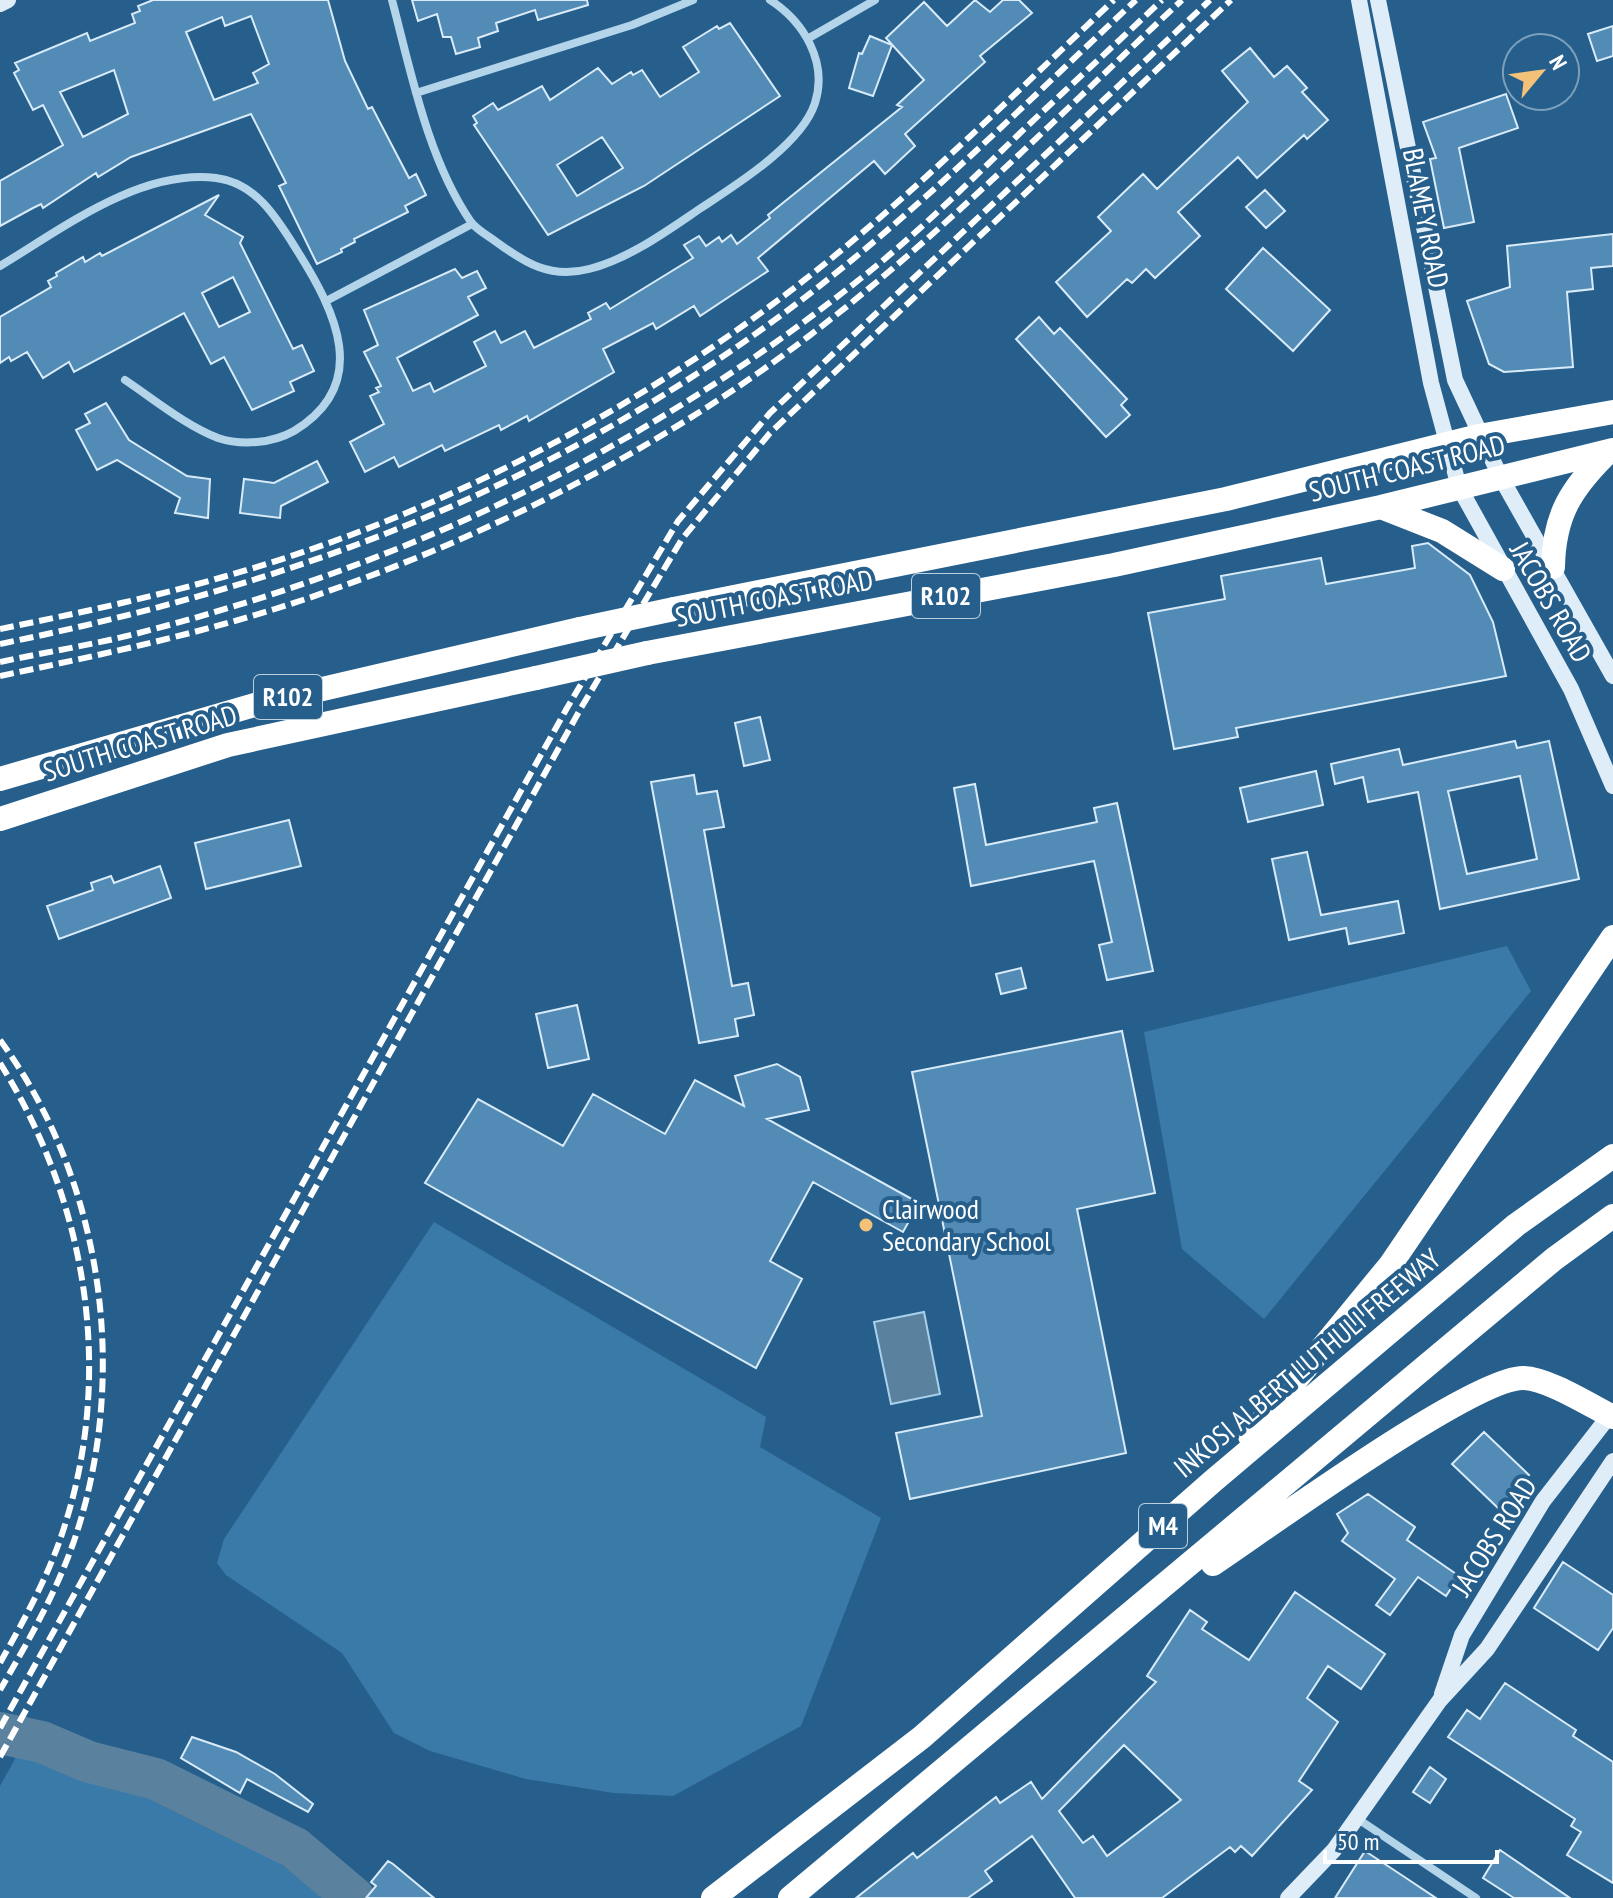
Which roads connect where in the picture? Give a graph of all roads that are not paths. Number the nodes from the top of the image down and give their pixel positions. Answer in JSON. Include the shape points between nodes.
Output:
{"nodes":[{"id":1,"x":8,"y":0,"type":"edge"},
{"id":2,"x":392,"y":0,"type":"edge"},
{"id":3,"x":693,"y":0,"type":"edge"},
{"id":4,"x":770,"y":0,"type":"edge"},
{"id":5,"x":875,"y":0,"type":"edge"},
{"id":6,"x":1359,"y":0,"type":"edge"},
{"id":7,"x":1378,"y":0,"type":"edge"},
{"id":8,"x":0,"y":4,"type":"edge"},
{"id":9,"x":809,"y":38,"type":"junction"},
{"id":10,"x":416,"y":93,"type":"junction"},
{"id":11,"x":472,"y":224,"type":"junction"},
{"id":12,"x":0,"y":266,"type":"edge"},
{"id":13,"x":328,"y":300,"type":"junction"},
{"id":14,"x":125,"y":380,"type":"dead end"},
{"id":15,"x":1613,"y":412,"type":"edge"},
{"id":16,"x":1479,"y":436,"type":"junction"},
{"id":17,"x":1446,"y":444,"type":"junction"},
{"id":18,"x":1611,"y":451,"type":"edge"},
{"id":19,"x":1500,"y":476,"type":"junction"},
{"id":20,"x":1459,"y":487,"type":"junction"},
{"id":21,"x":1381,"y":507,"type":"junction"},
{"id":22,"x":1553,"y":567,"type":"junction"},
{"id":23,"x":1503,"y":569,"type":"junction"},
{"id":24,"x":1613,"y":676,"type":"edge"},
{"id":25,"x":0,"y":779,"type":"edge"},
{"id":26,"x":1613,"y":786,"type":"edge"},
{"id":27,"x":0,"y":819,"type":"edge"},
{"id":28,"x":1613,"y":937,"type":"edge"},
{"id":29,"x":1613,"y":1156,"type":"edge"},
{"id":30,"x":1613,"y":1216,"type":"edge"},
{"id":31,"x":1612,"y":1414,"type":"edge"},
{"id":32,"x":1613,"y":1461,"type":"edge"},
{"id":33,"x":1213,"y":1481,"type":"junction"},
{"id":34,"x":1119,"y":1627,"type":"junction"},
{"id":35,"x":1440,"y":1700,"type":"junction"},
{"id":36,"x":1358,"y":1819,"type":"junction"},
{"id":37,"x":713,"y":1898,"type":"edge"},
{"id":38,"x":790,"y":1898,"type":"edge"},
{"id":39,"x":1288,"y":1898,"type":"edge"},
{"id":40,"x":1476,"y":1898,"type":"edge"}],
"edges":[{"from":1,"to":8,"type":"street"},
{"from":2,"to":10,"type":"street"},
{"from":3,"to":10,"type":"street","via":[[632,25]]},
{"from":4,"to":9,"type":"street"},
{"from":5,"to":9,"type":"street"},
{"from":6,"to":17,"type":"street","name":"BLAMEY ROAD"},
{"from":7,"to":16,"type":"street","name":"BLAMEY ROAD","via":[[1446,349]]},
{"from":9,"to":11,"type":"street","via":[[819,88],[805,124],[732,188],[629,253],[587,270],[545,270],[529,265]]},
{"from":10,"to":11,"type":"street"},
{"from":11,"to":13,"type":"street"},
{"from":12,"to":13,"type":"street","via":[[129,194],[158,184],[216,178],[244,186],[275,215]]},
{"from":13,"to":14,"type":"street","via":[[340,340],[335,387],[307,423],[289,434],[265,441],[220,439]]},
{"from":15,"to":16,"type":"highway","name":"SOUTH COAST ROAD","number":"R102"},
{"from":16,"to":17,"type":"highway","name":"SOUTH COAST ROAD","number":"R102"},
{"from":16,"to":19,"type":"street","name":"JACOBS ROAD"},
{"from":17,"to":20,"type":"street","name":"JACOBS ROAD"},
{"from":17,"to":25,"type":"highway","name":"SOUTH COAST ROAD","number":"R102","bridge":true,"via":[[1226,499],[580,629],[258,704]]},
{"from":18,"to":19,"type":"highway","name":"SOUTH COAST ROAD","number":"R102"},
{"from":18,"to":22,"type":"highway","via":[[1564,506],[1554,534]]},
{"from":19,"to":20,"type":"highway","name":"SOUTH COAST ROAD","number":"R102"},
{"from":19,"to":22,"type":"street","name":"JACOBS ROAD"},
{"from":20,"to":21,"type":"highway","name":"SOUTH COAST ROAD","number":"R102"},
{"from":20,"to":23,"type":"street","name":"JACOBS ROAD"},
{"from":21,"to":23,"type":"highway","via":[[1442,531]]},
{"from":21,"to":27,"type":"highway","name":"SOUTH COAST ROAD","number":"R102","bridge":true,"via":[[1114,565],[647,653],[228,745]]},
{"from":22,"to":24,"type":"street","name":"JACOBS ROAD"},
{"from":23,"to":26,"type":"street","name":"JACOBS ROAD","via":[[1571,689]]},
{"from":28,"to":33,"type":"highway","via":[[1391,1264]]},
{"from":29,"to":33,"type":"highway","name":"INKOSI ALBERT LUTHULI FREEWAY","number":"M4","via":[[1516,1225]]},
{"from":30,"to":34,"type":"highway","number":"M4","via":[[1554,1259]]},
{"from":31,"to":34,"type":"highway","via":[[1526,1378],[1476,1393]]},
{"from":31,"to":35,"type":"street","name":"JACOBS ROAD","via":[[1543,1501],[1462,1635]]},
{"from":32,"to":35,"type":"street","name":"JACOBS ROAD","via":[[1487,1649]]},
{"from":33,"to":37,"type":"highway","name":"INKOSI ALBERT LUTHULI FREEWAY","number":"M4","via":[[922,1737]]},
{"from":34,"to":38,"type":"highway","number":"M4"},
{"from":35,"to":36,"type":"street","name":"JACOBS ROAD"},
{"from":36,"to":39,"type":"street","name":"JACOBS ROAD"},
{"from":36,"to":40,"type":"street"}]}
